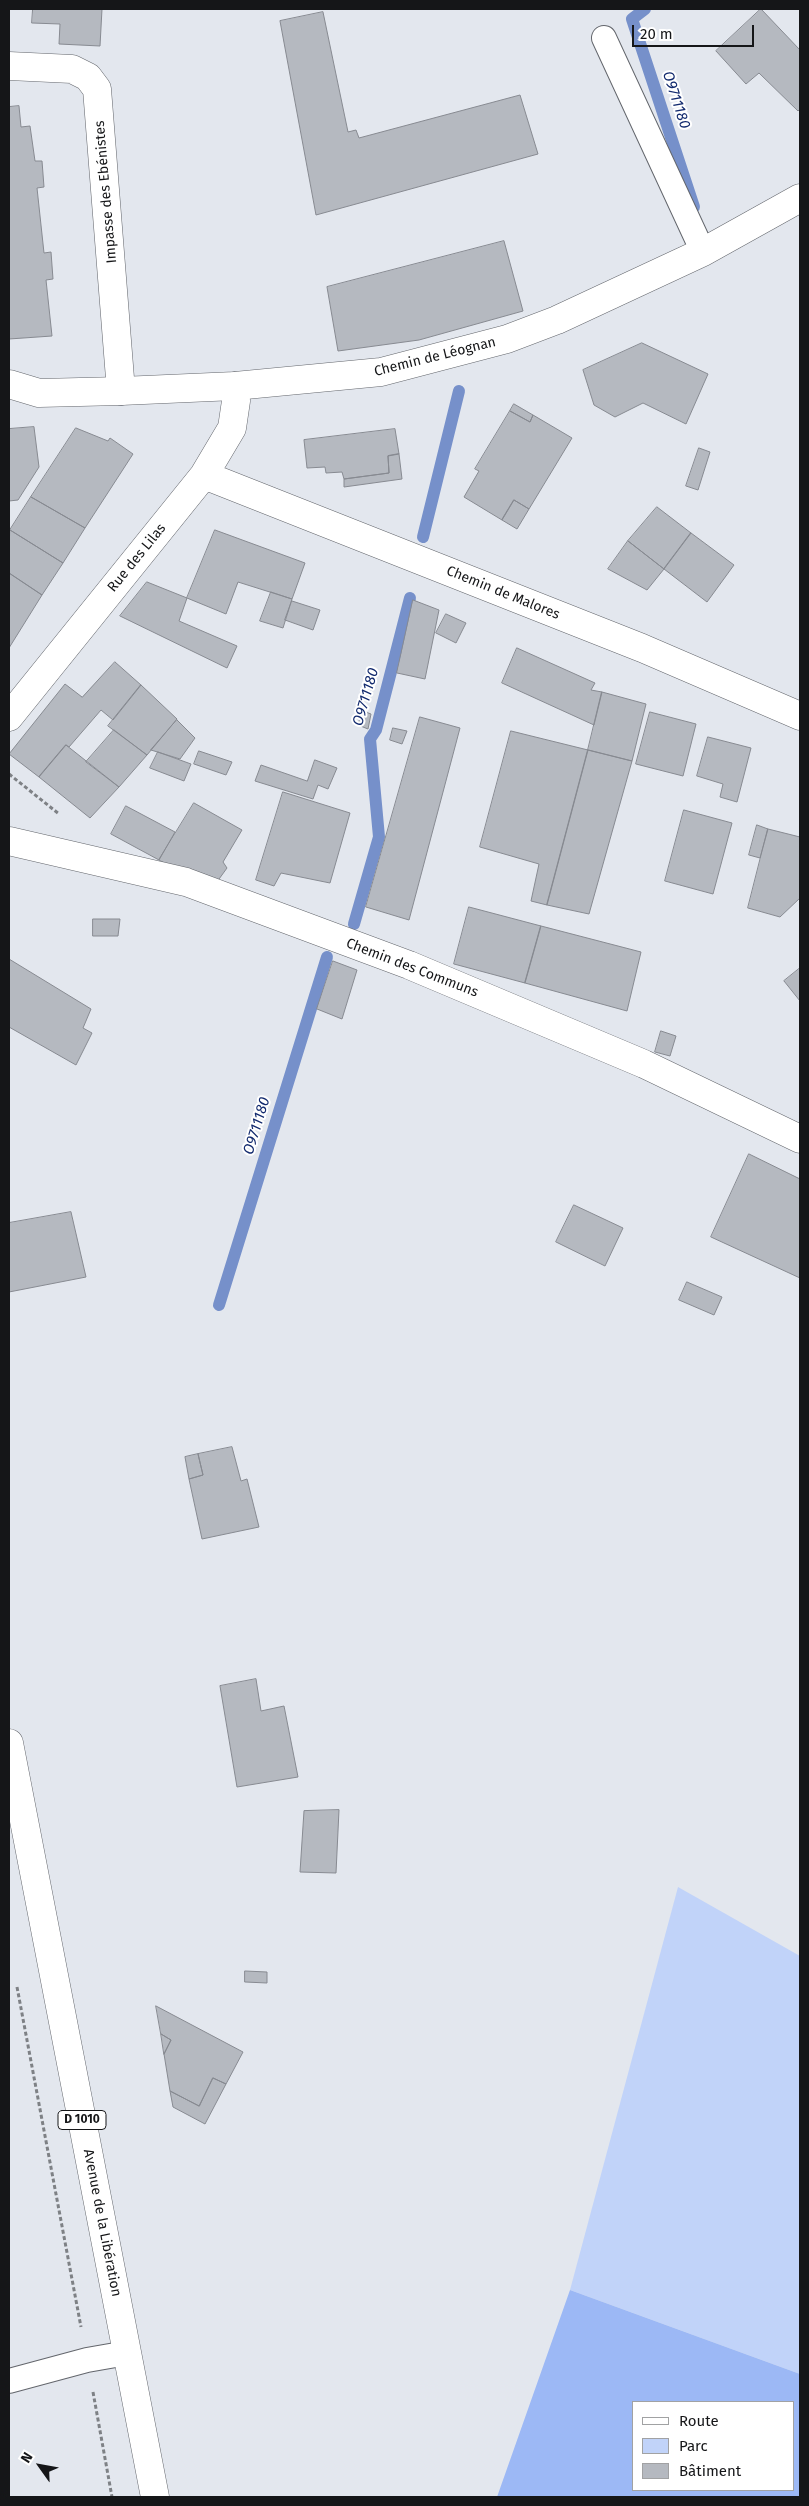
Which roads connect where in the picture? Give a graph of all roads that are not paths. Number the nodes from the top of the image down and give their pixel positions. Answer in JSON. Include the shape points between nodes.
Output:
{"nodes":[{"id":1,"x":604,"y":38,"type":"dead end"},
{"id":2,"x":9,"y":66,"type":"edge"},
{"id":3,"x":800,"y":198,"type":"edge"},
{"id":4,"x":703,"y":252,"type":"junction"},
{"id":5,"x":9,"y":384,"type":"edge"},
{"id":6,"x":235,"y":386,"type":"junction"},
{"id":7,"x":120,"y":391,"type":"junction"},
{"id":8,"x":204,"y":475,"type":"junction"},
{"id":9,"x":800,"y":716,"type":"edge"},
{"id":10,"x":9,"y":717,"type":"edge"},
{"id":11,"x":9,"y":841,"type":"edge"},
{"id":12,"x":800,"y":1139,"type":"edge"},
{"id":13,"x":9,"y":1744,"type":"edge"},
{"id":14,"x":127,"y":2353,"type":"junction"},
{"id":15,"x":9,"y":2381,"type":"edge"},
{"id":16,"x":155,"y":2497,"type":"edge"}],
"edges":[{"from":1,"to":4,"type":"lane"},
{"from":2,"to":7,"type":"street","name":"Impasse des Ebénistes","via":[[72,69],[88,77],[98,89]]},
{"from":3,"to":4,"type":"street","name":"Chemin de Léognan"},
{"from":4,"to":6,"type":"street","name":"Chemin de Léognan","via":[[613,296],[506,339],[381,372]]},
{"from":5,"to":7,"type":"street","name":"Chemin de Léognan","via":[[39,393]]},
{"from":6,"to":7,"type":"street","name":"Chemin de Léognan"},
{"from":6,"to":8,"type":"street","name":"Rue des Lilas","via":[[232,428]]},
{"from":8,"to":9,"type":"street","name":"Chemin de Malores","via":[[642,648]]},
{"from":8,"to":10,"type":"street","name":"Rue des Lilas"},
{"from":11,"to":12,"type":"street","name":"Chemin des Communs","via":[[186,882],[471,989],[644,1064]]},
{"from":13,"to":14,"type":"street","name":"Avenue de la Libération","number":"D 1010"},
{"from":14,"to":15,"type":"lane"},
{"from":14,"to":16,"type":"street","name":"Avenue de la Libération","number":"D 1010"}]}
